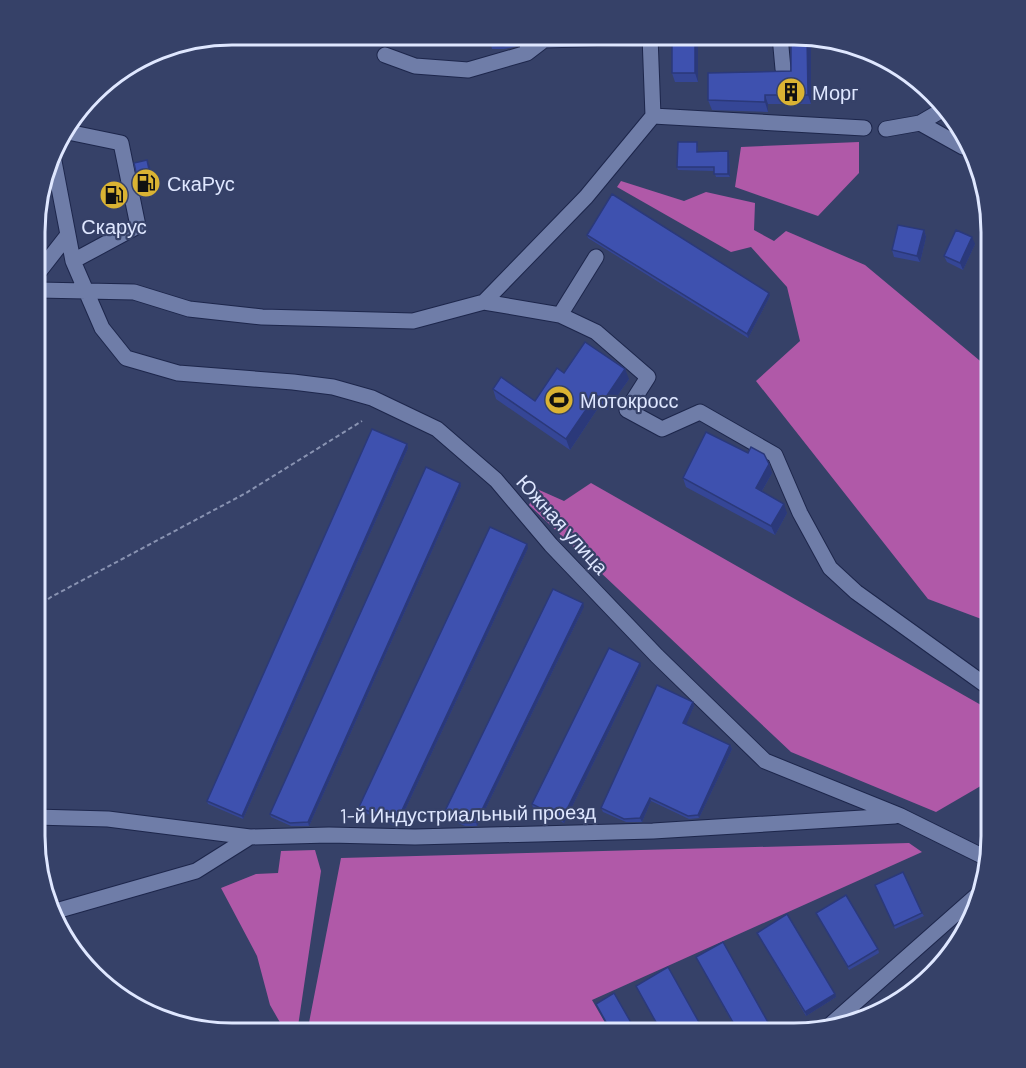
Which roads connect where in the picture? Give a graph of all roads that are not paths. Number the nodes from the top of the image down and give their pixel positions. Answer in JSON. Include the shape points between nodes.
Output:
{"nodes":[{"id":1,"x":527,"y":45,"type":"edge"},
{"id":2,"x":537,"y":45,"type":"edge"},
{"id":3,"x":650,"y":45,"type":"edge"},
{"id":4,"x":781,"y":45,"type":"edge"},
{"id":5,"x":527,"y":53,"type":"junction"},
{"id":6,"x":385,"y":55,"type":"dead end"},
{"id":7,"x":783,"y":69,"type":"edge"},
{"id":8,"x":937,"y":113,"type":"edge"},
{"id":9,"x":653,"y":116,"type":"junction"},
{"id":10,"x":920,"y":123,"type":"junction"},
{"id":11,"x":864,"y":129,"type":"dead end"},
{"id":12,"x":886,"y":129,"type":"dead end"},
{"id":13,"x":74,"y":132,"type":"edge"},
{"id":14,"x":958,"y":142,"type":"edge"},
{"id":15,"x":56,"y":171,"type":"edge"},
{"id":16,"x":67,"y":236,"type":"junction"},
{"id":17,"x":596,"y":257,"type":"dead end"},
{"id":18,"x":73,"y":261,"type":"junction"},
{"id":19,"x":45,"y":264,"type":"edge"},
{"id":20,"x":45,"y":290,"type":"edge"},
{"id":21,"x":87,"y":292,"type":"junction"},
{"id":22,"x":484,"y":302,"type":"junction"},
{"id":23,"x":560,"y":315,"type":"junction"},
{"id":24,"x":981,"y":682,"type":"edge"},
{"id":25,"x":902,"y":816,"type":"junction"},
{"id":26,"x":45,"y":817,"type":"edge"},
{"id":27,"x":250,"y":837,"type":"junction"},
{"id":28,"x":980,"y":855,"type":"edge"},
{"id":29,"x":969,"y":902,"type":"edge"},
{"id":30,"x":60,"y":910,"type":"edge"},
{"id":31,"x":839,"y":1017,"type":"edge"}],
"edges":[{"from":1,"to":5,"type":"street"},
{"from":2,"to":5,"type":"street"},
{"from":3,"to":9,"type":"street"},
{"from":4,"to":7,"type":"street"},
{"from":5,"to":6,"type":"street","via":[[468,70],[415,66]]},
{"from":8,"to":10,"type":"street"},
{"from":9,"to":11,"type":"street"},
{"from":9,"to":22,"type":"street","via":[[586,198]]},
{"from":10,"to":12,"type":"street"},
{"from":10,"to":14,"type":"street"},
{"from":13,"to":18,"type":"street","via":[[121,143],[138,226]]},
{"from":15,"to":16,"type":"street","name":"Южная улица"},
{"from":16,"to":18,"type":"street","name":"Южная улица"},
{"from":16,"to":19,"type":"street"},
{"from":17,"to":23,"type":"street"},
{"from":18,"to":21,"type":"street","name":"Южная улица"},
{"from":20,"to":21,"type":"street"},
{"from":21,"to":22,"type":"street","via":[[134,292],[189,309],[274,318],[413,321]]},
{"from":21,"to":25,"type":"street","name":"Южная улица","via":[[102,328],[126,358],[178,373],[333,387],[372,398],[436,429],[496,480],[551,545],[657,656],[765,761]]},
{"from":22,"to":23,"type":"street"},
{"from":23,"to":24,"type":"street","via":[[596,332],[648,376],[627,410],[662,429],[700,412],[776,455],[800,513],[830,568],[856,592]]},
{"from":25,"to":27,"type":"street","name":"1-й Индустриальный проезд","via":[[581,833]]},
{"from":25,"to":28,"type":"street","name":"Южная улица"},
{"from":26,"to":27,"type":"street","name":"1-й Индустриальный проезд","via":[[108,819]]},
{"from":27,"to":30,"type":"street","via":[[196,871]]},
{"from":29,"to":31,"type":"street"}]}
